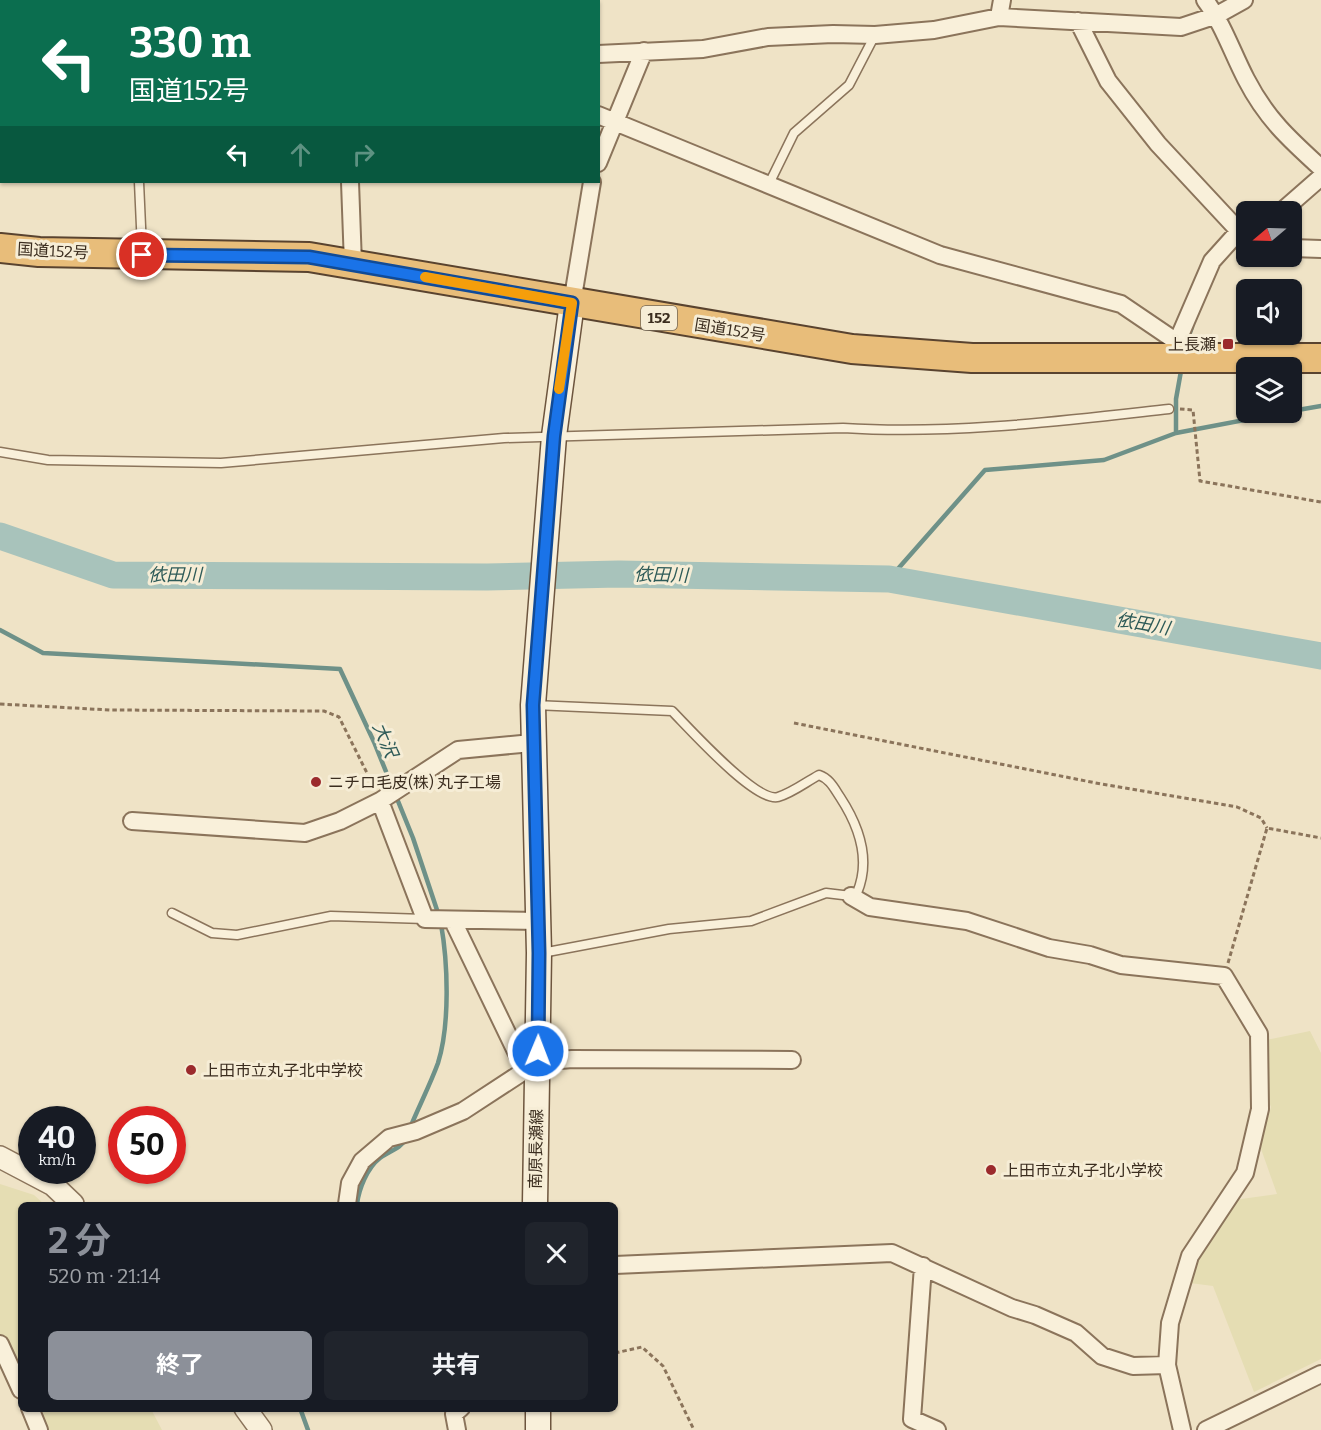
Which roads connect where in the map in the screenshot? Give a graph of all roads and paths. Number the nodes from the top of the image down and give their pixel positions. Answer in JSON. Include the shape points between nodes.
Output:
{"nodes":[{"id":1,"x":1002,"y":0,"type":"edge"},
{"id":2,"x":1205,"y":0,"type":"edge"},
{"id":3,"x":1244,"y":0,"type":"edge"},
{"id":4,"x":1217,"y":15,"type":"junction"},
{"id":5,"x":999,"y":17,"type":"junction"},
{"id":6,"x":1078,"y":21,"type":"junction"},
{"id":7,"x":875,"y":35,"type":"junction"},
{"id":8,"x":644,"y":51,"type":"junction"},
{"id":9,"x":600,"y":54,"type":"edge"},
{"id":10,"x":600,"y":116,"type":"edge"},
{"id":11,"x":616,"y":122,"type":"junction"},
{"id":12,"x":600,"y":158,"type":"edge"},
{"id":13,"x":1321,"y":168,"type":"edge"},
{"id":14,"x":1321,"y":177,"type":"edge"},
{"id":15,"x":139,"y":183,"type":"edge"},
{"id":16,"x":350,"y":183,"type":"edge"},
{"id":17,"x":592,"y":183,"type":"edge"},
{"id":18,"x":768,"y":186,"type":"junction"},
{"id":19,"x":1294,"y":201,"type":"edge"},
{"id":20,"x":1236,"y":226,"type":"edge"},
{"id":21,"x":1236,"y":239,"type":"edge"},
{"id":22,"x":0,"y":248,"type":"edge"},
{"id":23,"x":1302,"y":248,"type":"edge"},
{"id":24,"x":1321,"y":249,"type":"edge"},
{"id":25,"x":142,"y":255,"type":"junction"},
{"id":26,"x":353,"y":264,"type":"junction"},
{"id":27,"x":572,"y":303,"type":"junction"},
{"id":28,"x":1176,"y":350,"type":"junction"},
{"id":29,"x":1321,"y":358,"type":"edge"},
{"id":30,"x":1169,"y":409,"type":"dead end"},
{"id":31,"x":1181,"y":409,"type":"dead end"},
{"id":32,"x":554,"y":436,"type":"junction"},
{"id":33,"x":0,"y":452,"type":"edge"},
{"id":34,"x":1321,"y":502,"type":"edge"},
{"id":35,"x":0,"y":704,"type":"edge"},
{"id":36,"x":533,"y":705,"type":"junction"},
{"id":37,"x":794,"y":723,"type":"dead end"},
{"id":38,"x":532,"y":743,"type":"junction"},
{"id":39,"x":380,"y":801,"type":"junction"},
{"id":40,"x":132,"y":820,"type":"dead end"},
{"id":41,"x":1267,"y":828,"type":"junction"},
{"id":42,"x":1321,"y":838,"type":"edge"},
{"id":43,"x":851,"y":896,"type":"junction"},
{"id":44,"x":172,"y":913,"type":"dead end"},
{"id":45,"x":425,"y":919,"type":"junction"},
{"id":46,"x":453,"y":921,"type":"junction"},
{"id":47,"x":538,"y":921,"type":"junction"},
{"id":48,"x":539,"y":953,"type":"junction"},
{"id":49,"x":1224,"y":976,"type":"junction"},
{"id":50,"x":792,"y":1060,"type":"dead end"},
{"id":51,"x":531,"y":1065,"type":"junction"},
{"id":52,"x":0,"y":1157,"type":"edge"},
{"id":53,"x":71,"y":1202,"type":"edge"},
{"id":54,"x":347,"y":1202,"type":"edge"},
{"id":55,"x":537,"y":1202,"type":"edge"},
{"id":56,"x":618,"y":1265,"type":"edge"},
{"id":57,"x":923,"y":1266,"type":"junction"},
{"id":58,"x":0,"y":1344,"type":"edge"},
{"id":59,"x":618,"y":1352,"type":"edge"},
{"id":60,"x":1167,"y":1365,"type":"junction"},
{"id":61,"x":1321,"y":1374,"type":"edge"},
{"id":62,"x":18,"y":1383,"type":"edge"},
{"id":63,"x":32,"y":1412,"type":"edge"},
{"id":64,"x":248,"y":1412,"type":"edge"},
{"id":65,"x":456,"y":1412,"type":"edge"},
{"id":66,"x":538,"y":1412,"type":"edge"},
{"id":67,"x":39,"y":1430,"type":"edge"},
{"id":68,"x":261,"y":1430,"type":"edge"},
{"id":69,"x":457,"y":1430,"type":"edge"},
{"id":70,"x":538,"y":1430,"type":"edge"},
{"id":71,"x":694,"y":1430,"type":"edge"},
{"id":72,"x":937,"y":1430,"type":"edge"},
{"id":73,"x":1182,"y":1430,"type":"edge"},
{"id":74,"x":1206,"y":1430,"type":"edge"}],
"edges":[{"from":1,"to":5,"type":"street"},
{"from":2,"to":4,"type":"street"},
{"from":3,"to":4,"type":"street"},
{"from":4,"to":6,"type":"street","via":[[1181,27]]},
{"from":4,"to":13,"type":"street","via":[[1246,80],[1276,127]]},
{"from":5,"to":6,"type":"street"},
{"from":5,"to":7,"type":"street","via":[[934,30]]},
{"from":6,"to":20,"type":"street","via":[[1108,81],[1158,144]]},
{"from":7,"to":8,"type":"street","via":[[779,37],[703,49]]},
{"from":7,"to":18,"type":"lane","via":[[849,85],[794,133]]},
{"from":8,"to":9,"type":"street"},
{"from":8,"to":11,"type":"street"},
{"from":10,"to":11,"type":"street"},
{"from":11,"to":12,"type":"street"},
{"from":11,"to":18,"type":"street"},
{"from":14,"to":19,"type":"street"},
{"from":15,"to":25,"type":"lane"},
{"from":16,"to":26,"type":"street"},
{"from":17,"to":27,"type":"street"},
{"from":18,"to":28,"type":"street","via":[[940,255],[1121,304]]},
{"from":21,"to":28,"type":"street","via":[[1212,261]]},
{"from":22,"to":25,"type":"highway","name":"国道152号","number":"152"},
{"from":23,"to":24,"type":"street"},
{"from":25,"to":26,"type":"highway","name":"国道152号","number":"152","via":[[309,257]]},
{"from":26,"to":27,"type":"highway","name":"国道152号","number":"152"},
{"from":27,"to":28,"type":"highway","name":"国道152号","number":"152","via":[[852,349],[972,358]]},
{"from":27,"to":32,"type":"main road","name":"南原長瀬線"},
{"from":28,"to":29,"type":"highway","name":"国道152号","number":"152"},
{"from":30,"to":32,"type":"lane","via":[[997,427]]},
{"from":31,"to":34,"type":"path","via":[[1193,410],[1200,481]]},
{"from":32,"to":33,"type":"lane","via":[[221,464],[48,460]]},
{"from":32,"to":36,"type":"main road","name":"南原長瀬線"},
{"from":35,"to":39,"type":"path","via":[[110,710],[324,711],[339,717]]},
{"from":36,"to":38,"type":"main road","name":"南原長瀬線"},
{"from":36,"to":43,"type":"lane","via":[[672,711],[726,765],[764,796],[777,798],[819,775],[827,778],[855,820],[860,841],[862,880],[857,893]]},
{"from":37,"to":41,"type":"path","via":[[1237,807],[1261,818]]},
{"from":38,"to":39,"type":"street","via":[[458,750]]},
{"from":38,"to":47,"type":"main road","name":"南原長瀬線"},
{"from":39,"to":40,"type":"street","via":[[305,833]]},
{"from":39,"to":45,"type":"street"},
{"from":41,"to":42,"type":"path"},
{"from":41,"to":49,"type":"path"},
{"from":43,"to":48,"type":"lane","via":[[826,893],[751,921],[669,929]]},
{"from":43,"to":49,"type":"street","via":[[870,907],[967,921],[1049,948],[1121,964]]},
{"from":44,"to":45,"type":"lane","via":[[212,933],[237,935],[331,916]]},
{"from":45,"to":46,"type":"street"},
{"from":46,"to":47,"type":"street"},
{"from":46,"to":51,"type":"street"},
{"from":47,"to":48,"type":"main road","name":"南原長瀬線"},
{"from":48,"to":51,"type":"main road","name":"南原長瀬線"},
{"from":49,"to":60,"type":"street","via":[[1259,1034],[1260,1109],[1245,1173],[1190,1256],[1170,1323]]},
{"from":50,"to":51,"type":"street","via":[[583,1059]]},
{"from":51,"to":54,"type":"street","via":[[463,1111],[388,1138],[362,1161],[350,1183]]},
{"from":51,"to":55,"type":"main road","name":"南原長瀬線"},
{"from":52,"to":53,"type":"street","via":[[53,1185]]},
{"from":56,"to":57,"type":"street","via":[[892,1253]]},
{"from":57,"to":60,"type":"street","via":[[1076,1333],[1102,1356],[1133,1366]]},
{"from":57,"to":72,"type":"street","via":[[912,1419]]},
{"from":58,"to":62,"type":"street"},
{"from":59,"to":71,"type":"path","via":[[642,1347],[663,1366]]},
{"from":60,"to":73,"type":"street"},
{"from":61,"to":74,"type":"street"},
{"from":63,"to":67,"type":"street"},
{"from":64,"to":68,"type":"street"},
{"from":65,"to":69,"type":"street"},
{"from":66,"to":70,"type":"main road"}]}
